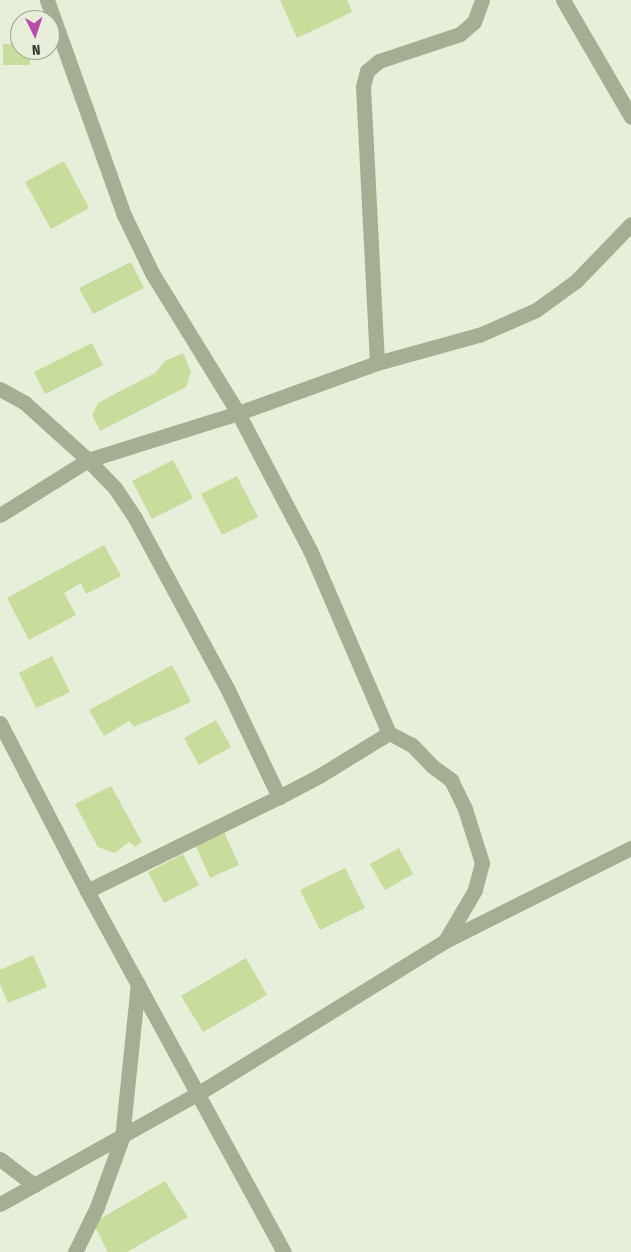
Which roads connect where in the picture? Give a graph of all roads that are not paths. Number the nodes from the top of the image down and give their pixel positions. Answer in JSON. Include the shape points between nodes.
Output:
{"nodes":[{"id":1,"x":47,"y":0,"type":"edge"},
{"id":2,"x":482,"y":0,"type":"edge"},
{"id":3,"x":563,"y":0,"type":"edge"},
{"id":4,"x":631,"y":117,"type":"edge"},
{"id":5,"x":631,"y":224,"type":"edge"},
{"id":6,"x":377,"y":363,"type":"junction"},
{"id":7,"x":0,"y":390,"type":"edge"},
{"id":8,"x":238,"y":413,"type":"junction"},
{"id":9,"x":88,"y":460,"type":"junction"},
{"id":10,"x":0,"y":515,"type":"edge"},
{"id":11,"x":0,"y":723,"type":"edge"},
{"id":12,"x":389,"y":733,"type":"junction"},
{"id":13,"x":279,"y":797,"type":"junction"},
{"id":14,"x":631,"y":848,"type":"edge"},
{"id":15,"x":87,"y":890,"type":"junction"},
{"id":16,"x":445,"y":941,"type":"junction"},
{"id":17,"x":138,"y":984,"type":"junction"},
{"id":18,"x":199,"y":1093,"type":"junction"},
{"id":19,"x":122,"y":1138,"type":"junction"},
{"id":20,"x":0,"y":1159,"type":"edge"},
{"id":21,"x":34,"y":1186,"type":"junction"},
{"id":22,"x":0,"y":1204,"type":"edge"},
{"id":23,"x":75,"y":1252,"type":"edge"},
{"id":24,"x":284,"y":1252,"type":"edge"}],
"edges":[{"from":1,"to":8,"type":"street","via":[[124,215],[152,273]]},
{"from":2,"to":6,"type":"street","via":[[474,22],[460,34],[379,61],[367,71],[363,86]]},
{"from":3,"to":4,"type":"street"},
{"from":5,"to":6,"type":"street","via":[[576,282],[536,310],[479,335]]},
{"from":6,"to":8,"type":"street"},
{"from":7,"to":9,"type":"street","via":[[25,403]]},
{"from":8,"to":9,"type":"street"},
{"from":8,"to":12,"type":"street","via":[[310,550]]},
{"from":9,"to":10,"type":"street"},
{"from":9,"to":13,"type":"street","via":[[115,488],[134,518],[228,690]]},
{"from":11,"to":15,"type":"street"},
{"from":12,"to":13,"type":"street"},
{"from":12,"to":16,"type":"street","via":[[412,745],[451,780],[465,809],[482,863],[475,890]]},
{"from":13,"to":15,"type":"street"},
{"from":14,"to":16,"type":"street"},
{"from":15,"to":17,"type":"street"},
{"from":16,"to":18,"type":"street"},
{"from":17,"to":18,"type":"street"},
{"from":17,"to":19,"type":"street"},
{"from":18,"to":19,"type":"street"},
{"from":18,"to":24,"type":"street"},
{"from":19,"to":21,"type":"street"},
{"from":19,"to":23,"type":"street"},
{"from":20,"to":21,"type":"street"},
{"from":21,"to":22,"type":"street"}]}
